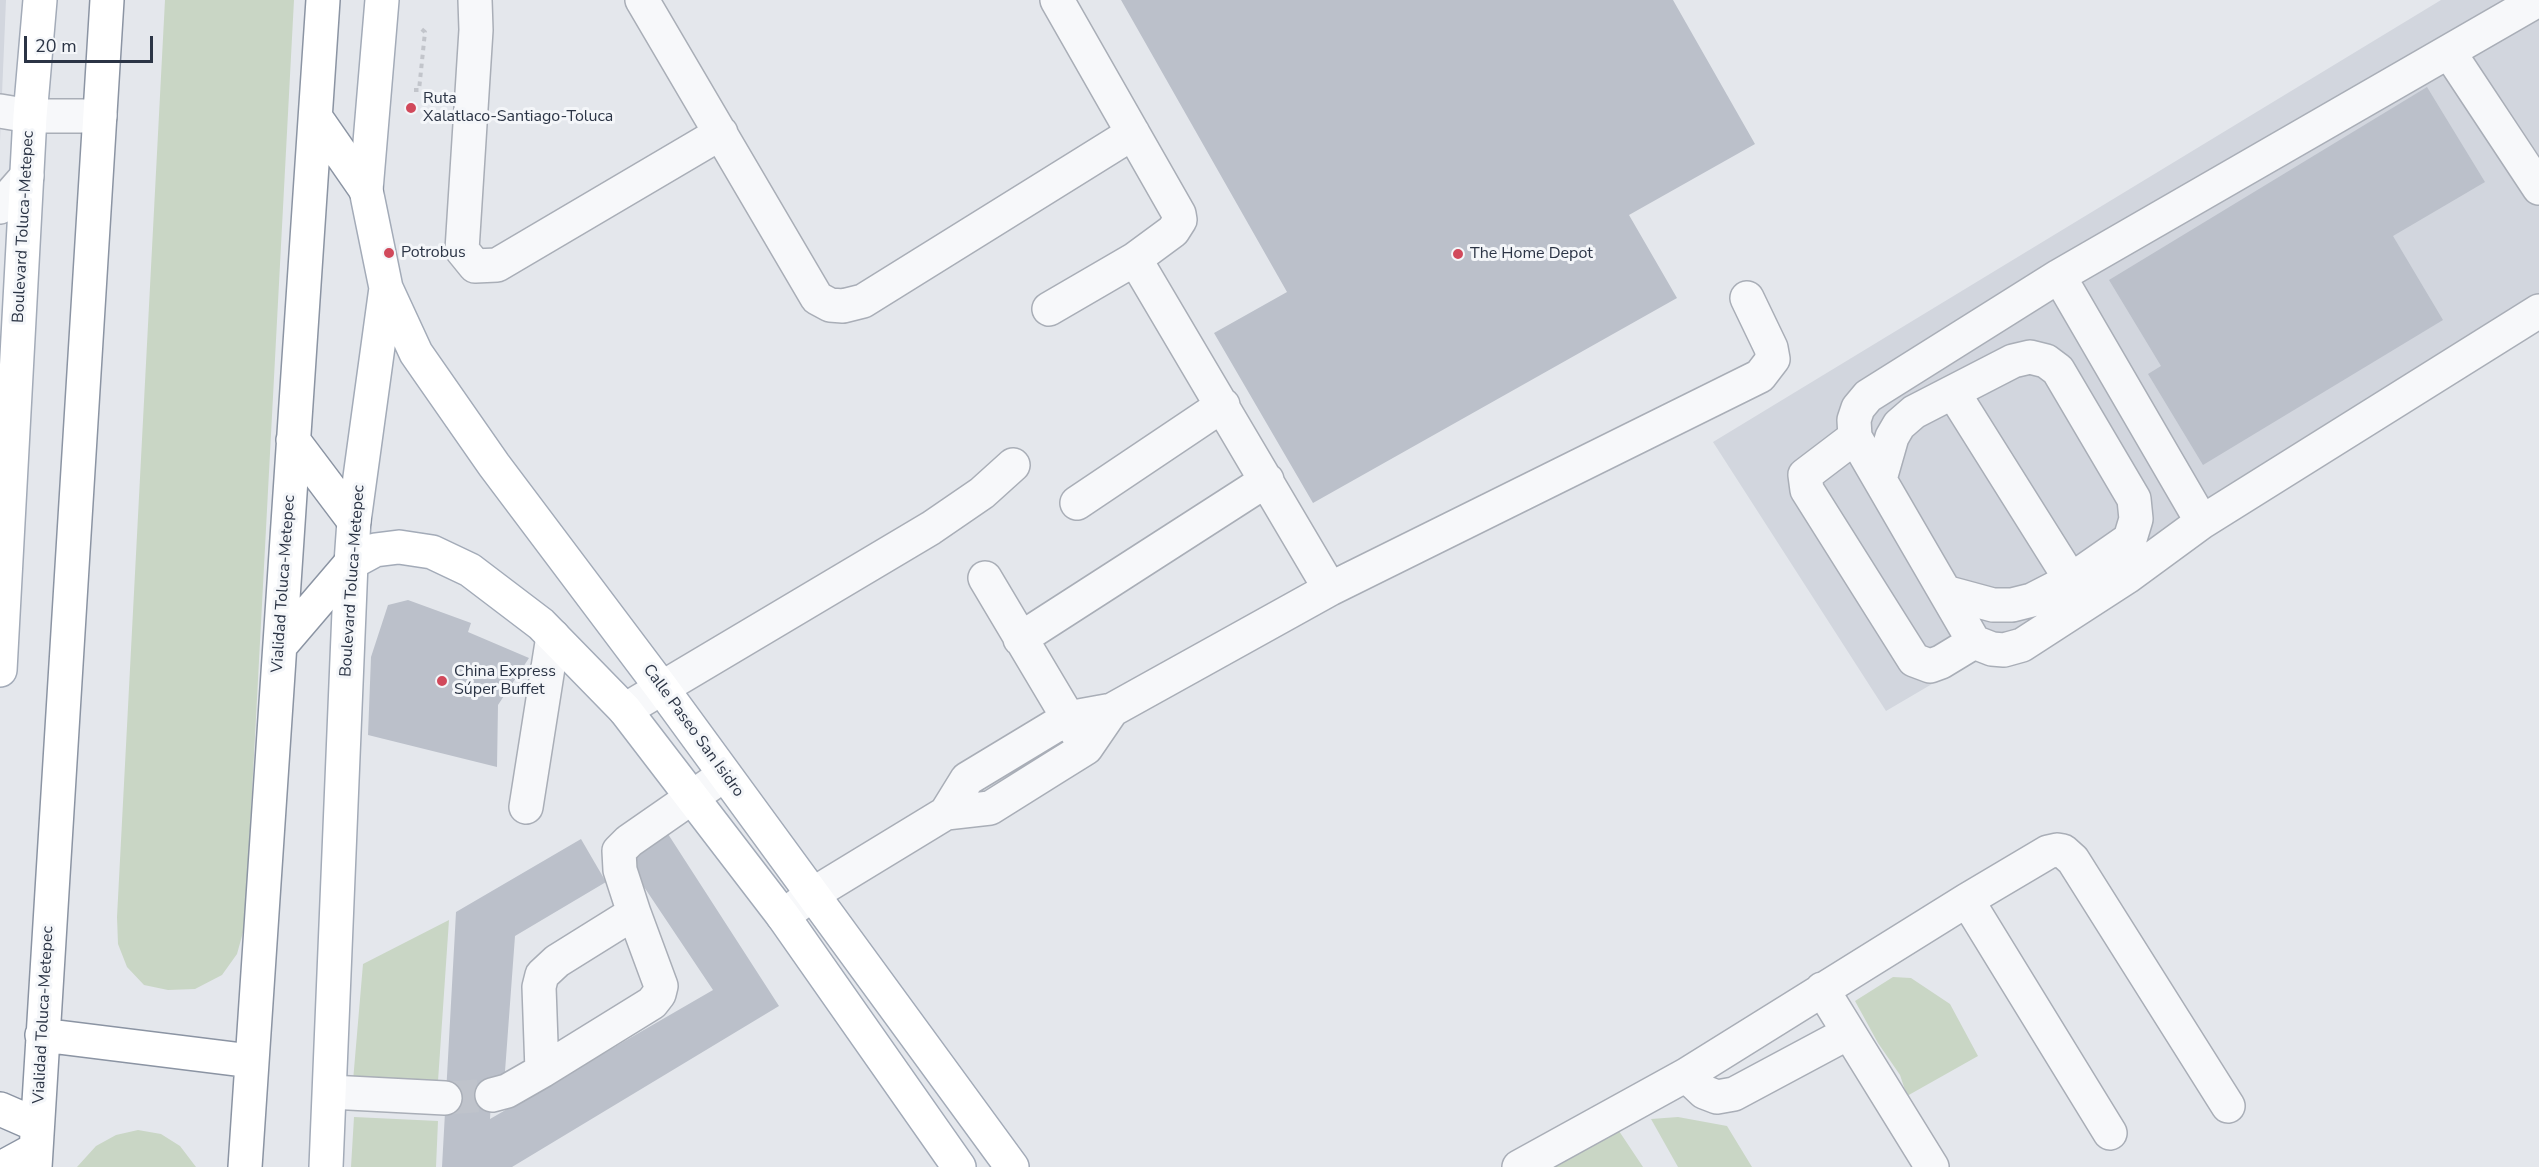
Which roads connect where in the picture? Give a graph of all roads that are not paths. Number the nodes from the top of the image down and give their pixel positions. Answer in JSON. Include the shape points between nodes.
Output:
{"nodes":[{"id":1,"x":40,"y":0,"type":"edge"},
{"id":2,"x":106,"y":0,"type":"edge"},
{"id":3,"x":323,"y":0,"type":"edge"},
{"id":4,"x":382,"y":0,"type":"edge"},
{"id":5,"x":475,"y":0,"type":"edge"},
{"id":6,"x":642,"y":0,"type":"edge"},
{"id":7,"x":1057,"y":0,"type":"edge"},
{"id":8,"x":2538,"y":0,"type":"edge"},
{"id":9,"x":2449,"y":52,"type":"junction"},
{"id":10,"x":15,"y":113,"type":"edge"},
{"id":11,"x":100,"y":116,"type":"junction"},
{"id":12,"x":316,"y":118,"type":"junction"},
{"id":13,"x":721,"y":133,"type":"junction"},
{"id":14,"x":1133,"y":133,"type":"junction"},
{"id":15,"x":27,"y":176,"type":"junction"},
{"id":16,"x":2539,"y":188,"type":"edge"},
{"id":17,"x":366,"y":190,"type":"junction"},
{"id":18,"x":0,"y":207,"type":"edge"},
{"id":19,"x":1135,"y":259,"type":"junction"},
{"id":20,"x":2059,"y":276,"type":"junction"},
{"id":21,"x":386,"y":288,"type":"junction"},
{"id":22,"x":1747,"y":298,"type":"dead end"},
{"id":23,"x":1049,"y":309,"type":"dead end"},
{"id":24,"x":2539,"y":311,"type":"edge"},
{"id":25,"x":1953,"y":392,"type":"junction"},
{"id":26,"x":1223,"y":405,"type":"junction"},
{"id":27,"x":1855,"y":437,"type":"junction"},
{"id":28,"x":293,"y":440,"type":"junction"},
{"id":29,"x":1013,"y":465,"type":"dead end"},
{"id":30,"x":6,"y":471,"type":"edge"},
{"id":31,"x":1880,"y":479,"type":"junction"},
{"id":32,"x":1267,"y":480,"type":"junction"},
{"id":33,"x":1077,"y":503,"type":"dead end"},
{"id":34,"x":354,"y":521,"type":"junction"},
{"id":35,"x":2202,"y":522,"type":"junction"},
{"id":36,"x":351,"y":563,"type":"junction"},
{"id":37,"x":986,"y":578,"type":"dead end"},
{"id":38,"x":2071,"y":580,"type":"junction"},
{"id":39,"x":1330,"y":589,"type":"junction"},
{"id":40,"x":1945,"y":592,"type":"junction"},
{"id":41,"x":553,"y":636,"type":"junction"},
{"id":42,"x":1020,"y":639,"type":"junction"},
{"id":43,"x":1974,"y":642,"type":"junction"},
{"id":44,"x":280,"y":646,"type":"junction"},
{"id":45,"x":0,"y":670,"type":"edge"},
{"id":46,"x":662,"y":687,"type":"junction"},
{"id":47,"x":626,"y":710,"type":"junction"},
{"id":48,"x":1112,"y":710,"type":"junction"},
{"id":49,"x":1068,"y":718,"type":"junction"},
{"id":50,"x":1086,"y":748,"type":"junction"},
{"id":51,"x":724,"y":775,"type":"junction"},
{"id":52,"x":692,"y":798,"type":"junction"},
{"id":53,"x":526,"y":807,"type":"dead end"},
{"id":54,"x":946,"y":813,"type":"junction"},
{"id":55,"x":813,"y":894,"type":"junction"},
{"id":56,"x":1967,"y":900,"type":"junction"},
{"id":57,"x":633,"y":913,"type":"junction"},
{"id":58,"x":783,"y":916,"type":"junction"},
{"id":59,"x":1822,"y":989,"type":"junction"},
{"id":60,"x":1848,"y":1033,"type":"junction"},
{"id":61,"x":42,"y":1035,"type":"junction"},
{"id":62,"x":251,"y":1061,"type":"junction"},
{"id":63,"x":542,"y":1071,"type":"junction"},
{"id":64,"x":1686,"y":1075,"type":"junction"},
{"id":65,"x":330,"y":1092,"type":"junction"},
{"id":66,"x":492,"y":1095,"type":"tunnel mouth"},
{"id":67,"x":446,"y":1098,"type":"tunnel mouth"},
{"id":68,"x":2228,"y":1106,"type":"dead end"},
{"id":69,"x":0,"y":1109,"type":"edge"},
{"id":70,"x":2110,"y":1133,"type":"dead end"},
{"id":71,"x":36,"y":1147,"type":"edge"},
{"id":72,"x":3,"y":1167,"type":"edge"},
{"id":73,"x":245,"y":1167,"type":"edge"},
{"id":74,"x":326,"y":1167,"type":"edge"},
{"id":75,"x":959,"y":1167,"type":"edge"},
{"id":76,"x":1012,"y":1167,"type":"edge"},
{"id":77,"x":1519,"y":1167,"type":"edge"},
{"id":78,"x":1932,"y":1167,"type":"edge"}],
"edges":[{"from":1,"to":10,"type":"main road","name":"Boulevard Toluca-Metepec"},
{"from":2,"to":11,"type":"main road","name":"Vialidad Toluca-Metepec"},
{"from":3,"to":12,"type":"main road","name":"Vialidad Toluca-Metepec"},
{"from":4,"to":17,"type":"main road","name":"Boulevard Toluca-Metepec"},
{"from":5,"to":13,"type":"lane","via":[[462,250],[475,266],[497,265]]},
{"from":6,"to":13,"type":"lane"},
{"from":7,"to":14,"type":"lane"},
{"from":8,"to":9,"type":"lane"},
{"from":9,"to":16,"type":"lane"},
{"from":9,"to":20,"type":"lane"},
{"from":10,"to":11,"type":"lane"},
{"from":10,"to":15,"type":"main road","name":"Boulevard Toluca-Metepec"},
{"from":11,"to":61,"type":"main road","name":"Vialidad Toluca-Metepec"},
{"from":12,"to":17,"type":"main road"},
{"from":12,"to":28,"type":"main road","name":"Vialidad Toluca-Metepec"},
{"from":13,"to":14,"type":"lane","via":[[817,298],[843,306],[863,301]]},
{"from":14,"to":19,"type":"lane","via":[[1180,220],[1173,231]]},
{"from":15,"to":18,"type":"lane"},
{"from":15,"to":30,"type":"main road","name":"Boulevard Toluca-Metepec"},
{"from":17,"to":21,"type":"main road","name":"Boulevard Toluca-Metepec"},
{"from":19,"to":23,"type":"lane"},
{"from":19,"to":26,"type":"lane"},
{"from":20,"to":27,"type":"lane","via":[[1868,396],[1854,420]]},
{"from":20,"to":35,"type":"lane"},
{"from":21,"to":34,"type":"main road","name":"Boulevard Toluca-Metepec"},
{"from":21,"to":46,"type":"main road","name":"Calle Paseo San Isidro","via":[[416,353],[494,465]]},
{"from":22,"to":39,"type":"lane","via":[[1773,359],[1760,376]]},
{"from":24,"to":35,"type":"lane"},
{"from":25,"to":31,"type":"lane","via":[[1899,424]]},
{"from":25,"to":38,"type":"lane"},
{"from":25,"to":38,"type":"lane","via":[[2013,361],[2030,357],[2046,361],[2058,370],[2134,499],[2136,519],[2130,539]]},
{"from":26,"to":32,"type":"lane"},
{"from":26,"to":33,"type":"lane"},
{"from":27,"to":31,"type":"lane"},
{"from":27,"to":43,"type":"lane","via":[[1810,469],[1805,475],[1807,490],[1914,660],[1930,666]]},
{"from":28,"to":34,"type":"main road"},
{"from":28,"to":44,"type":"main road","name":"Vialidad Toluca-Metepec"},
{"from":29,"to":46,"type":"lane","via":[[982,493],[931,528]]},
{"from":30,"to":45,"type":"main road","name":"Boulevard Toluca-Metepec"},
{"from":31,"to":40,"type":"lane"},
{"from":32,"to":39,"type":"lane"},
{"from":32,"to":42,"type":"lane"},
{"from":34,"to":36,"type":"main road","name":"Boulevard Toluca-Metepec"},
{"from":35,"to":43,"type":"lane","via":[[2127,577],[2022,645],[2004,650]]},
{"from":36,"to":41,"type":"main road","via":[[375,550],[399,547],[432,552],[470,570],[508,596]]},
{"from":36,"to":44,"type":"main road"},
{"from":36,"to":65,"type":"main road","name":"Boulevard Toluca-Metepec"},
{"from":37,"to":42,"type":"lane"},
{"from":38,"to":40,"type":"lane","via":[[2032,600],[2012,605],[1993,605]]},
{"from":39,"to":48,"type":"lane"},
{"from":40,"to":43,"type":"lane"},
{"from":41,"to":47,"type":"main road"},
{"from":41,"to":53,"type":"lane"},
{"from":42,"to":49,"type":"lane"},
{"from":44,"to":62,"type":"main road","name":"Vialidad Toluca-Metepec"},
{"from":46,"to":47,"type":"lane"},
{"from":46,"to":51,"type":"main road","name":"Calle Paseo San Isidro"},
{"from":47,"to":52,"type":"main road"},
{"from":48,"to":49,"type":"lane"},
{"from":48,"to":50,"type":"lane"},
{"from":49,"to":50,"type":"lane"},
{"from":49,"to":54,"type":"lane","via":[[967,779]]},
{"from":50,"to":54,"type":"lane","via":[[990,808]]},
{"from":51,"to":52,"type":"lane"},
{"from":51,"to":55,"type":"main road","name":"Calle Paseo San Isidro"},
{"from":52,"to":57,"type":"lane","via":[[619,851],[620,870]]},
{"from":52,"to":58,"type":"main road"},
{"from":54,"to":55,"type":"lane"},
{"from":55,"to":58,"type":"lane"},
{"from":55,"to":76,"type":"main road","name":"Calle Paseo San Isidro"},
{"from":56,"to":59,"type":"lane"},
{"from":56,"to":68,"type":"lane","via":[[2048,852],[2062,851],[2073,860]]},
{"from":56,"to":70,"type":"lane"},
{"from":57,"to":63,"type":"lane","via":[[557,961],[542,975]]},
{"from":57,"to":63,"type":"lane","via":[[661,986],[658,994],[652,1002]]},
{"from":58,"to":75,"type":"main road"},
{"from":59,"to":60,"type":"lane"},
{"from":59,"to":64,"type":"lane"},
{"from":60,"to":64,"type":"lane","via":[[1734,1094],[1717,1097],[1704,1092]]},
{"from":60,"to":78,"type":"lane"},
{"from":61,"to":62,"type":"main road"},
{"from":61,"to":71,"type":"main road","name":"Vialidad Toluca-Metepec"},
{"from":62,"to":73,"type":"main road","name":"Vialidad Toluca-Metepec"},
{"from":63,"to":66,"type":"lane"},
{"from":64,"to":77,"type":"lane"},
{"from":65,"to":67,"type":"lane"},
{"from":65,"to":74,"type":"main road","name":"Boulevard Toluca-Metepec"},
{"from":69,"to":71,"type":"main road"},
{"from":71,"to":72,"type":"main road"}]}
